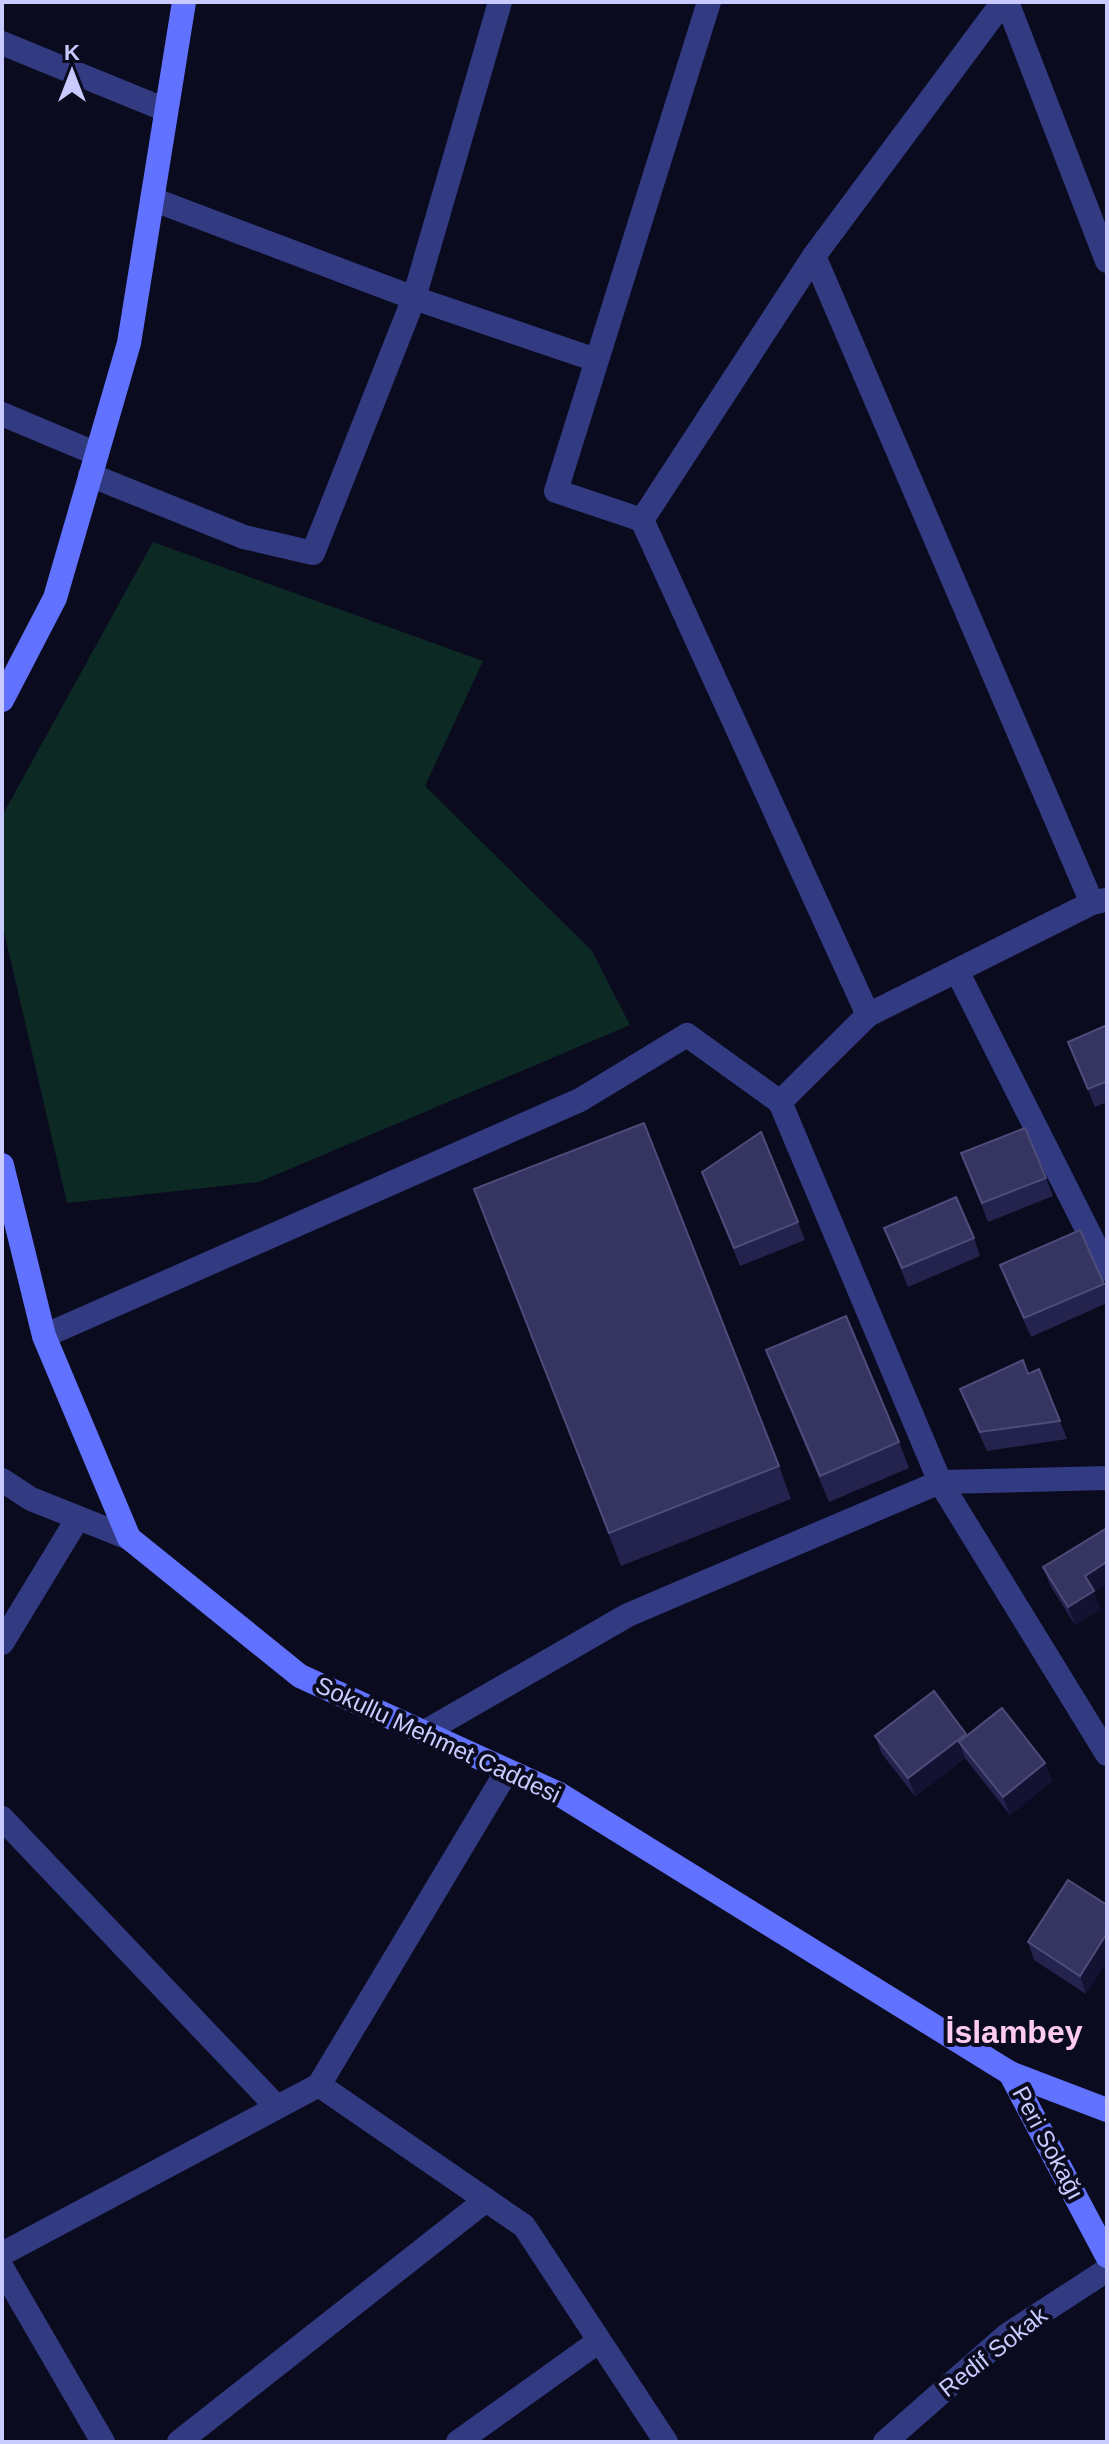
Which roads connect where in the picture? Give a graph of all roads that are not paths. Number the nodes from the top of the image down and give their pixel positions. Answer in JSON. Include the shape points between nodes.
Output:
{"nodes":[{"id":1,"x":184,"y":2,"type":"edge"},
{"id":2,"x":500,"y":2,"type":"edge"},
{"id":3,"x":709,"y":2,"type":"edge"},
{"id":4,"x":1005,"y":2,"type":"edge"},
{"id":5,"x":2,"y":43,"type":"edge"},
{"id":6,"x":166,"y":110,"type":"junction"},
{"id":7,"x":152,"y":199,"type":"junction"},
{"id":8,"x":814,"y":256,"type":"junction"},
{"id":9,"x":1107,"y":261,"type":"edge"},
{"id":10,"x":414,"y":298,"type":"junction"},
{"id":11,"x":596,"y":360,"type":"junction"},
{"id":12,"x":2,"y":414,"type":"edge"},
{"id":13,"x":94,"y":464,"type":"junction"},
{"id":14,"x":642,"y":520,"type":"junction"},
{"id":15,"x":2,"y":700,"type":"edge"},
{"id":16,"x":1099,"y":901,"type":"edge"},
{"id":17,"x":957,"y":971,"type":"junction"},
{"id":18,"x":868,"y":1015,"type":"junction"},
{"id":19,"x":780,"y":1102,"type":"junction"},
{"id":20,"x":2,"y":1165,"type":"edge"},
{"id":21,"x":1107,"y":1269,"type":"edge"},
{"id":22,"x":44,"y":1336,"type":"junction"},
{"id":23,"x":2,"y":1480,"type":"edge"},
{"id":24,"x":940,"y":1482,"type":"junction"},
{"id":25,"x":1103,"y":1484,"type":"edge"},
{"id":26,"x":78,"y":1518,"type":"junction"},
{"id":27,"x":129,"y":1538,"type":"junction"},
{"id":28,"x":2,"y":1643,"type":"edge"},
{"id":29,"x":423,"y":1733,"type":"junction"},
{"id":30,"x":1107,"y":1754,"type":"edge"},
{"id":31,"x":507,"y":1771,"type":"junction"},
{"id":32,"x":2,"y":1818,"type":"edge"},
{"id":33,"x":1010,"y":2073,"type":"junction"},
{"id":34,"x":319,"y":2085,"type":"junction"},
{"id":35,"x":277,"y":2107,"type":"junction"},
{"id":36,"x":1107,"y":2110,"type":"edge"},
{"id":37,"x":486,"y":2200,"type":"junction"},
{"id":38,"x":2,"y":2254,"type":"edge"},
{"id":39,"x":1107,"y":2256,"type":"edge"},
{"id":40,"x":2,"y":2268,"type":"edge"},
{"id":41,"x":1107,"y":2270,"type":"edge"},
{"id":42,"x":599,"y":2341,"type":"junction"},
{"id":43,"x":103,"y":2442,"type":"edge"},
{"id":44,"x":179,"y":2442,"type":"edge"},
{"id":45,"x":458,"y":2442,"type":"edge"},
{"id":46,"x":666,"y":2442,"type":"edge"},
{"id":47,"x":885,"y":2442,"type":"edge"}],
"edges":[{"from":1,"to":6,"type":"street"},
{"from":2,"to":10,"type":"street"},
{"from":3,"to":11,"type":"street"},
{"from":4,"to":8,"type":"street"},
{"from":4,"to":9,"type":"street"},
{"from":5,"to":6,"type":"street"},
{"from":6,"to":7,"type":"street"},
{"from":7,"to":10,"type":"street"},
{"from":7,"to":13,"type":"street","via":[[129,343]]},
{"from":8,"to":14,"type":"street"},
{"from":8,"to":16,"type":"street"},
{"from":10,"to":11,"type":"street"},
{"from":10,"to":13,"type":"street","via":[[313,553],[244,537]]},
{"from":11,"to":14,"type":"street","via":[[556,491]]},
{"from":12,"to":13,"type":"street"},
{"from":13,"to":15,"type":"street","via":[[55,598]]},
{"from":14,"to":18,"type":"street"},
{"from":16,"to":17,"type":"street"},
{"from":17,"to":18,"type":"street"},
{"from":17,"to":21,"type":"street"},
{"from":18,"to":19,"type":"street"},
{"from":19,"to":22,"type":"street","via":[[687,1035],[580,1100]]},
{"from":19,"to":24,"type":"street"},
{"from":20,"to":22,"type":"street","name":"Sokullu Mehmet Caddesi"},
{"from":22,"to":27,"type":"street","name":"Sokullu Mehmet Caddesi"},
{"from":23,"to":26,"type":"street","via":[[31,1499]]},
{"from":24,"to":25,"type":"street"},
{"from":24,"to":29,"type":"street","via":[[628,1615]]},
{"from":24,"to":30,"type":"street"},
{"from":26,"to":27,"type":"street"},
{"from":26,"to":28,"type":"street"},
{"from":27,"to":29,"type":"street","name":"Sokullu Mehmet Caddesi","via":[[300,1676]]},
{"from":29,"to":31,"type":"street","name":"Sokullu Mehmet Caddesi"},
{"from":31,"to":33,"type":"street","name":"Sokullu Mehmet Caddesi","via":[[559,1794]]},
{"from":31,"to":34,"type":"street"},
{"from":32,"to":35,"type":"street"},
{"from":33,"to":36,"type":"street","name":"Sokullu Mehmet Caddesi"},
{"from":33,"to":39,"type":"street","name":"Peri Sokağı"},
{"from":34,"to":35,"type":"street"},
{"from":34,"to":37,"type":"street"},
{"from":35,"to":38,"type":"street"},
{"from":37,"to":42,"type":"street","via":[[524,2226]]},
{"from":37,"to":44,"type":"street"},
{"from":40,"to":43,"type":"street"},
{"from":41,"to":47,"type":"street","name":"Redif Sokak","via":[[1007,2335]]},
{"from":42,"to":45,"type":"street"},
{"from":42,"to":46,"type":"street"}]}
